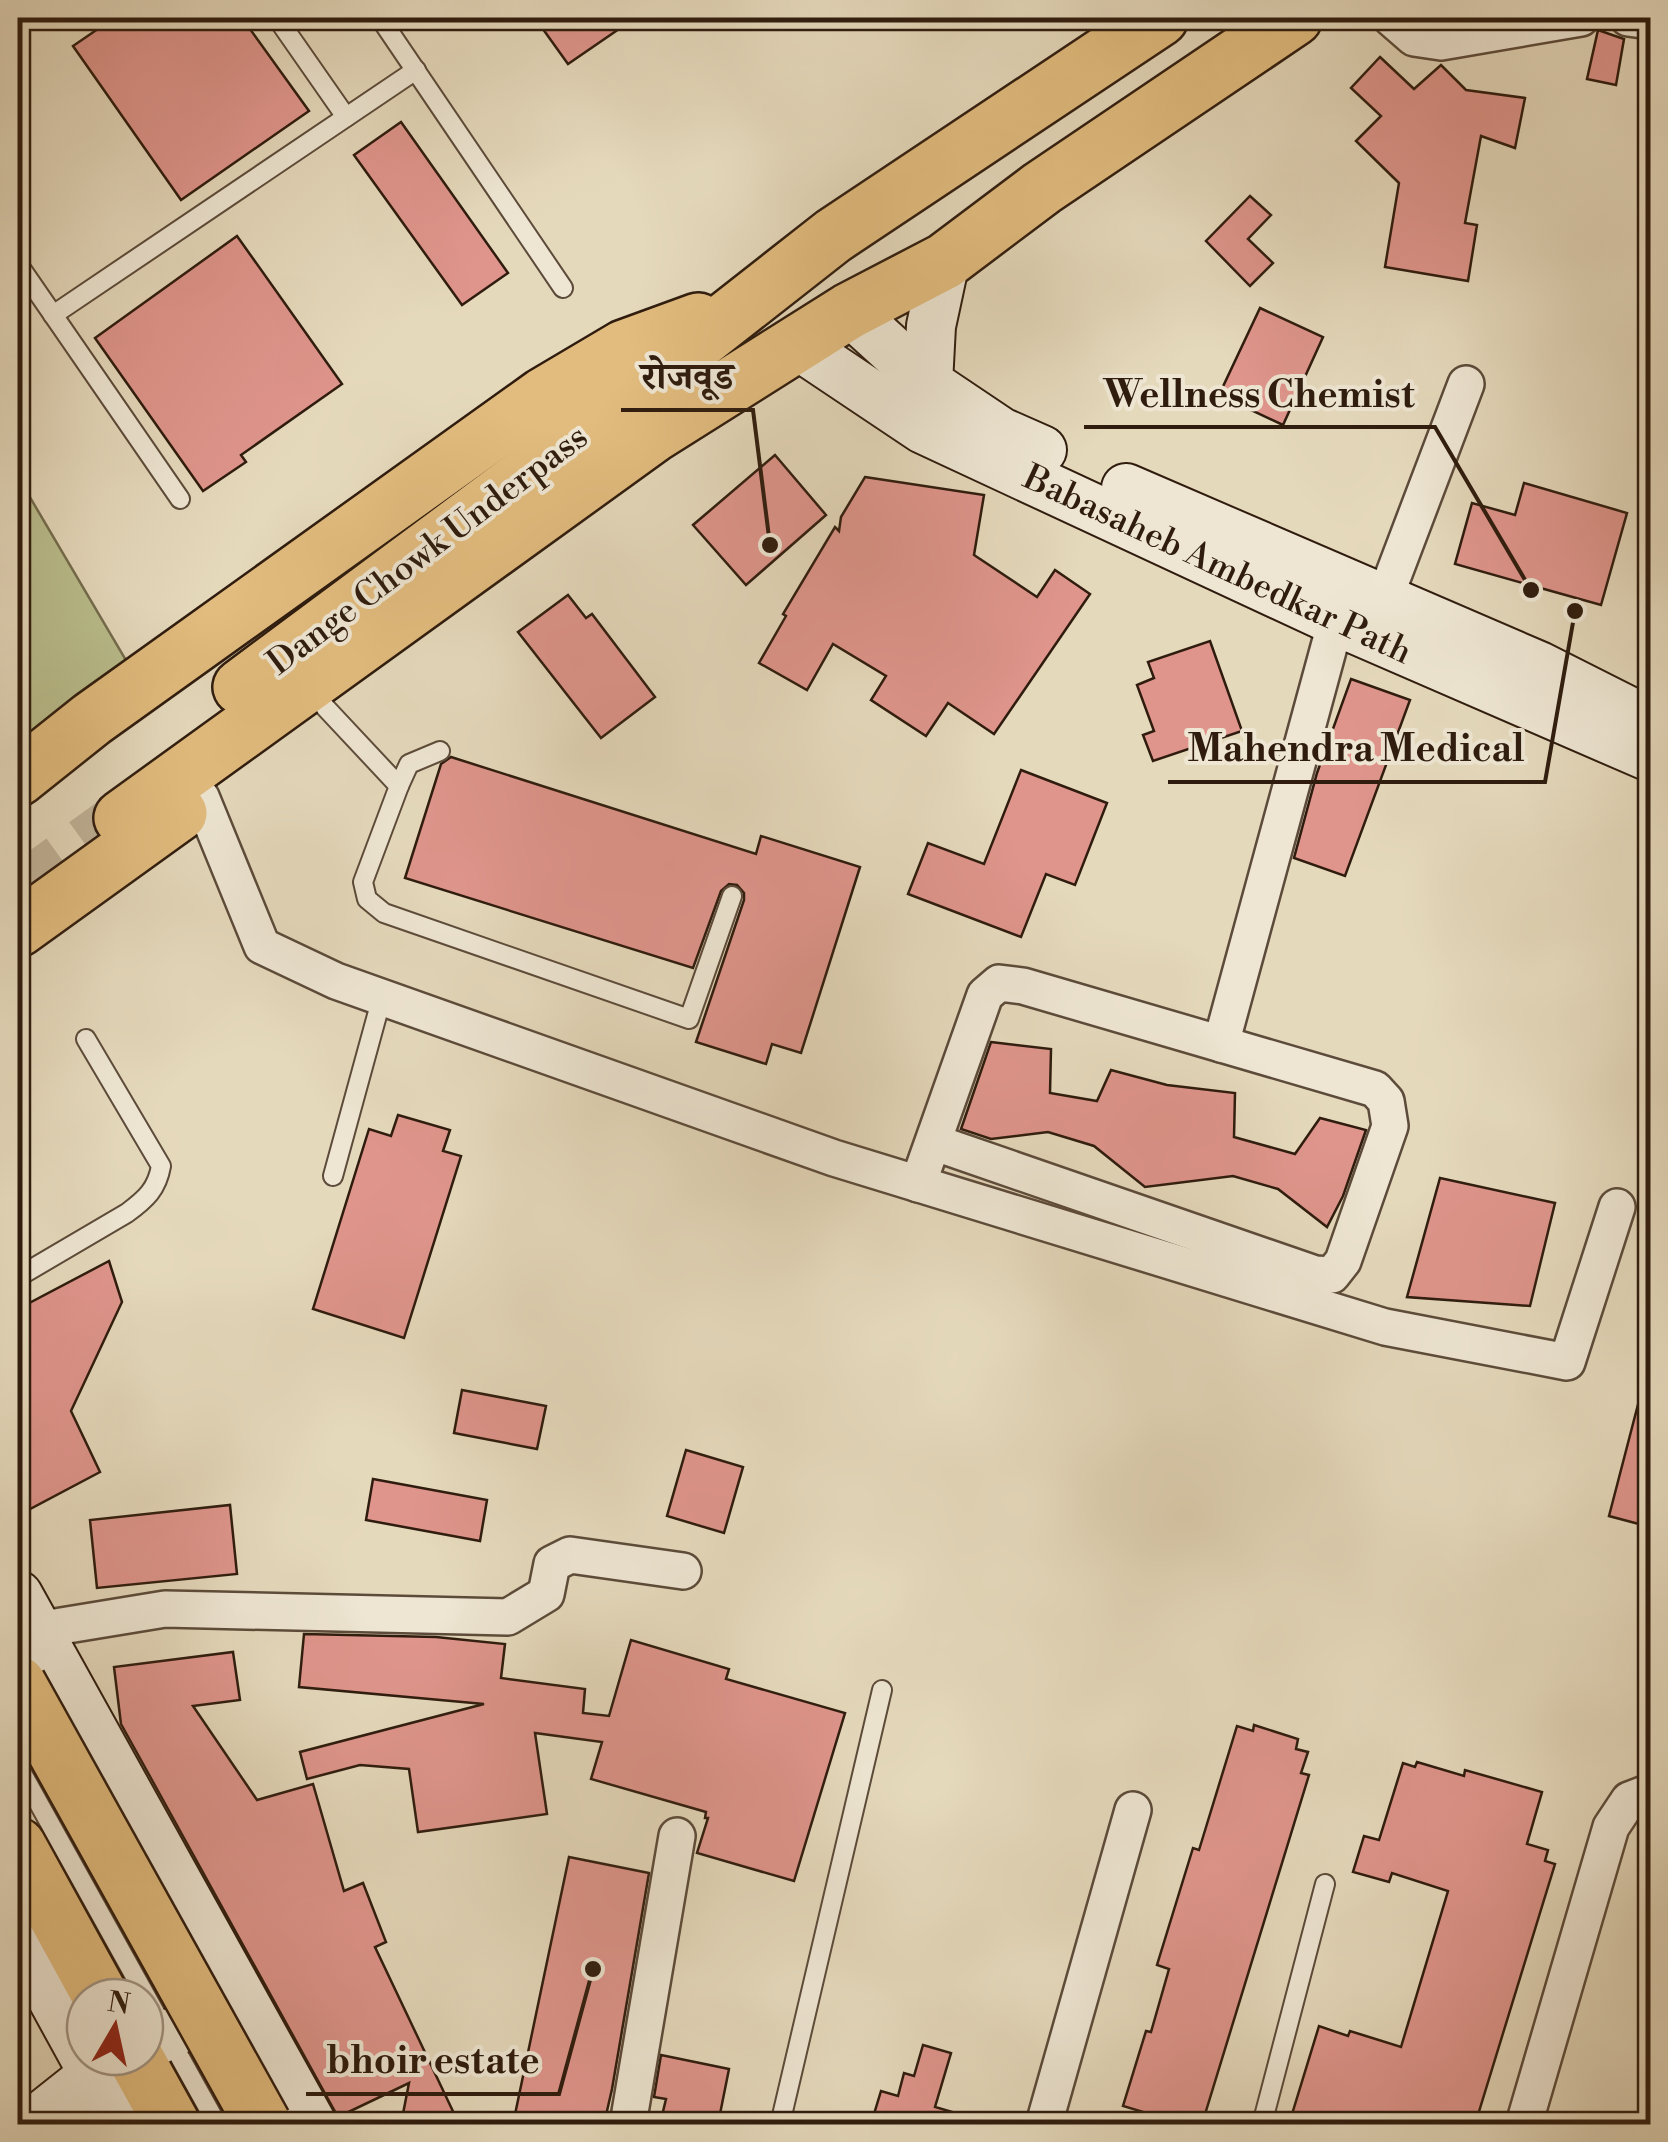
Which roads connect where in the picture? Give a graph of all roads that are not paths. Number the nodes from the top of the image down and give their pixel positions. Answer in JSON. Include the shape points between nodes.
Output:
{"nodes":[{"id":1,"x":277,"y":18,"type":"edge"},
{"id":2,"x":380,"y":18,"type":"edge"},
{"id":3,"x":1160,"y":18,"type":"edge"},
{"id":4,"x":1294,"y":18,"type":"edge"},
{"id":5,"x":1391,"y":18,"type":"edge"},
{"id":6,"x":1581,"y":18,"type":"edge"},
{"id":7,"x":1628,"y":18,"type":"edge"},
{"id":8,"x":1650,"y":21,"type":"edge"},
{"id":9,"x":416,"y":70,"type":"junction"},
{"id":10,"x":346,"y":117,"type":"junction"},
{"id":11,"x":946,"y":262,"type":"junction"},
{"id":12,"x":18,"y":264,"type":"edge"},
{"id":13,"x":563,"y":288,"type":"dead end"},
{"id":14,"x":744,"y":304,"type":"junction"},
{"id":15,"x":849,"y":312,"type":"junction"},
{"id":16,"x":53,"y":315,"type":"junction"},
{"id":17,"x":799,"y":346,"type":"junction"},
{"id":18,"x":928,"y":383,"type":"junction"},
{"id":19,"x":1466,"y":384,"type":"dead end"},
{"id":20,"x":654,"y":434,"type":"junction"},
{"id":21,"x":180,"y":500,"type":"dead end"},
{"id":22,"x":1363,"y":618,"type":"junction"},
{"id":23,"x":325,"y":707,"type":"junction"},
{"id":24,"x":1650,"y":722,"type":"edge"},
{"id":25,"x":440,"y":750,"type":"dead end"},
{"id":26,"x":1650,"y":756,"type":"edge"},
{"id":27,"x":18,"y":778,"type":"edge"},
{"id":28,"x":399,"y":786,"type":"junction"},
{"id":29,"x":201,"y":797,"type":"junction"},
{"id":30,"x":732,"y":896,"type":"dead end"},
{"id":31,"x":18,"y":929,"type":"edge"},
{"id":32,"x":382,"y":997,"type":"junction"},
{"id":33,"x":86,"y":1039,"type":"dead end"},
{"id":34,"x":1221,"y":1044,"type":"junction"},
{"id":35,"x":933,"y":1142,"type":"junction"},
{"id":36,"x":333,"y":1176,"type":"dead end"},
{"id":37,"x":918,"y":1184,"type":"junction"},
{"id":38,"x":1617,"y":1207,"type":"dead end"},
{"id":39,"x":18,"y":1277,"type":"edge"},
{"id":40,"x":683,"y":1570,"type":"dead end"},
{"id":41,"x":27,"y":1613,"type":"edge"},
{"id":42,"x":18,"y":1684,"type":"edge"},
{"id":43,"x":882,"y":1690,"type":"dead end"},
{"id":44,"x":18,"y":1766,"type":"edge"},
{"id":45,"x":1650,"y":1792,"type":"edge"},
{"id":46,"x":1133,"y":1810,"type":"dead end"},
{"id":47,"x":676,"y":1836,"type":"dead end"},
{"id":48,"x":18,"y":1846,"type":"edge"},
{"id":49,"x":1325,"y":1884,"type":"dead end"},
{"id":50,"x":18,"y":1936,"type":"edge"},
{"id":51,"x":91,"y":1977,"type":"edge"},
{"id":52,"x":103,"y":1977,"type":"edge"},
{"id":53,"x":65,"y":1984,"type":"edge"},
{"id":54,"x":240,"y":1996,"type":"junction"},
{"id":55,"x":165,"y":2037,"type":"edge"},
{"id":56,"x":92,"y":2077,"type":"edge"},
{"id":57,"x":130,"y":2077,"type":"edge"},
{"id":58,"x":146,"y":2077,"type":"edge"},
{"id":59,"x":161,"y":2077,"type":"edge"},
{"id":60,"x":30,"y":2111,"type":"edge"},
{"id":61,"x":122,"y":2124,"type":"edge"},
{"id":62,"x":172,"y":2124,"type":"edge"},
{"id":63,"x":217,"y":2124,"type":"edge"},
{"id":64,"x":263,"y":2124,"type":"edge"},
{"id":65,"x":312,"y":2124,"type":"edge"},
{"id":66,"x":628,"y":2124,"type":"edge"},
{"id":67,"x":780,"y":2124,"type":"edge"},
{"id":68,"x":1044,"y":2124,"type":"edge"},
{"id":69,"x":1262,"y":2124,"type":"edge"},
{"id":70,"x":1524,"y":2124,"type":"edge"}],
"edges":[{"from":1,"to":10,"type":"lane"},
{"from":2,"to":9,"type":"lane"},
{"from":3,"to":14,"type":"main road","name":"Dange Chowk Underpass","via":[[834,236]]},
{"from":4,"to":11,"type":"main road","name":"Dange Chowk Underpass","via":[[1042,188]]},
{"from":5,"to":6,"type":"street","via":[[1414,38],[1441,42]]},
{"from":7,"to":8,"type":"street"},
{"from":9,"to":10,"type":"lane"},
{"from":9,"to":13,"type":"lane"},
{"from":10,"to":16,"type":"lane"},
{"from":11,"to":15,"type":"main road","name":"Dange Chowk Underpass"},
{"from":11,"to":18,"type":"street","via":[[930,326]]},
{"from":12,"to":16,"type":"lane"},
{"from":14,"to":20,"type":"main road","name":"Dange Chowk Underpass","via":[[114,803]]},
{"from":14,"to":27,"type":"main road","via":[[624,348],[543,396]]},
{"from":15,"to":17,"type":"main road","name":"Dange Chowk Underpass"},
{"from":15,"to":18,"type":"street","name":"Babasaheb Ambedkar Path"},
{"from":16,"to":21,"type":"lane"},
{"from":17,"to":20,"type":"main road","name":"Dange Chowk Underpass"},
{"from":17,"to":22,"type":"street","name":"Babasaheb Ambedkar Path","via":[[924,430]]},
{"from":18,"to":22,"type":"street","name":"Babasaheb Ambedkar Path","via":[[1001,432]]},
{"from":19,"to":22,"type":"street"},
{"from":20,"to":23,"type":"main road","via":[[619,494]]},
{"from":22,"to":24,"type":"street","name":"Babasaheb Ambedkar Path","via":[[1539,666]]},
{"from":22,"to":26,"type":"street","name":"Babasaheb Ambedkar Path"},
{"from":22,"to":34,"type":"street"},
{"from":23,"to":28,"type":"lane"},
{"from":23,"to":29,"type":"main road"},
{"from":25,"to":28,"type":"lane","via":[[409,764]]},
{"from":28,"to":30,"type":"lane","via":[[364,882],[367,899],[384,913],[689,1019]]},
{"from":29,"to":31,"type":"main road"},
{"from":29,"to":32,"type":"street","via":[[262,946]]},
{"from":32,"to":36,"type":"lane"},
{"from":32,"to":37,"type":"street"},
{"from":33,"to":39,"type":"lane","via":[[160,1166],[158,1184],[128,1213]]},
{"from":34,"to":35,"type":"street","via":[[999,983],[985,995]]},
{"from":34,"to":35,"type":"street","via":[[1375,1089],[1386,1101],[1390,1126],[1343,1261],[1332,1274],[1315,1274]]},
{"from":35,"to":37,"type":"street"},
{"from":37,"to":38,"type":"street","via":[[1384,1327],[1566,1362]]},
{"from":40,"to":41,"type":"street","via":[[570,1555],[552,1564],[546,1594],[508,1617],[165,1608]]},
{"from":41,"to":54,"type":"street"},
{"from":42,"to":64,"type":"main road","bridge":true},
{"from":43,"to":67,"type":"lane"},
{"from":44,"to":52,"type":"lane"},
{"from":45,"to":70,"type":"street","via":[[1629,1800],[1611,1827]]},
{"from":46,"to":68,"type":"street"},
{"from":47,"to":66,"type":"street"},
{"from":48,"to":51,"type":"main road"},
{"from":49,"to":69,"type":"lane"},
{"from":50,"to":53,"type":"street"},
{"from":54,"to":55,"type":"street"},
{"from":54,"to":65,"type":"street"},
{"from":56,"to":60,"type":"street"},
{"from":57,"to":61,"type":"street"},
{"from":58,"to":62,"type":"main road"},
{"from":59,"to":63,"type":"lane"}]}
